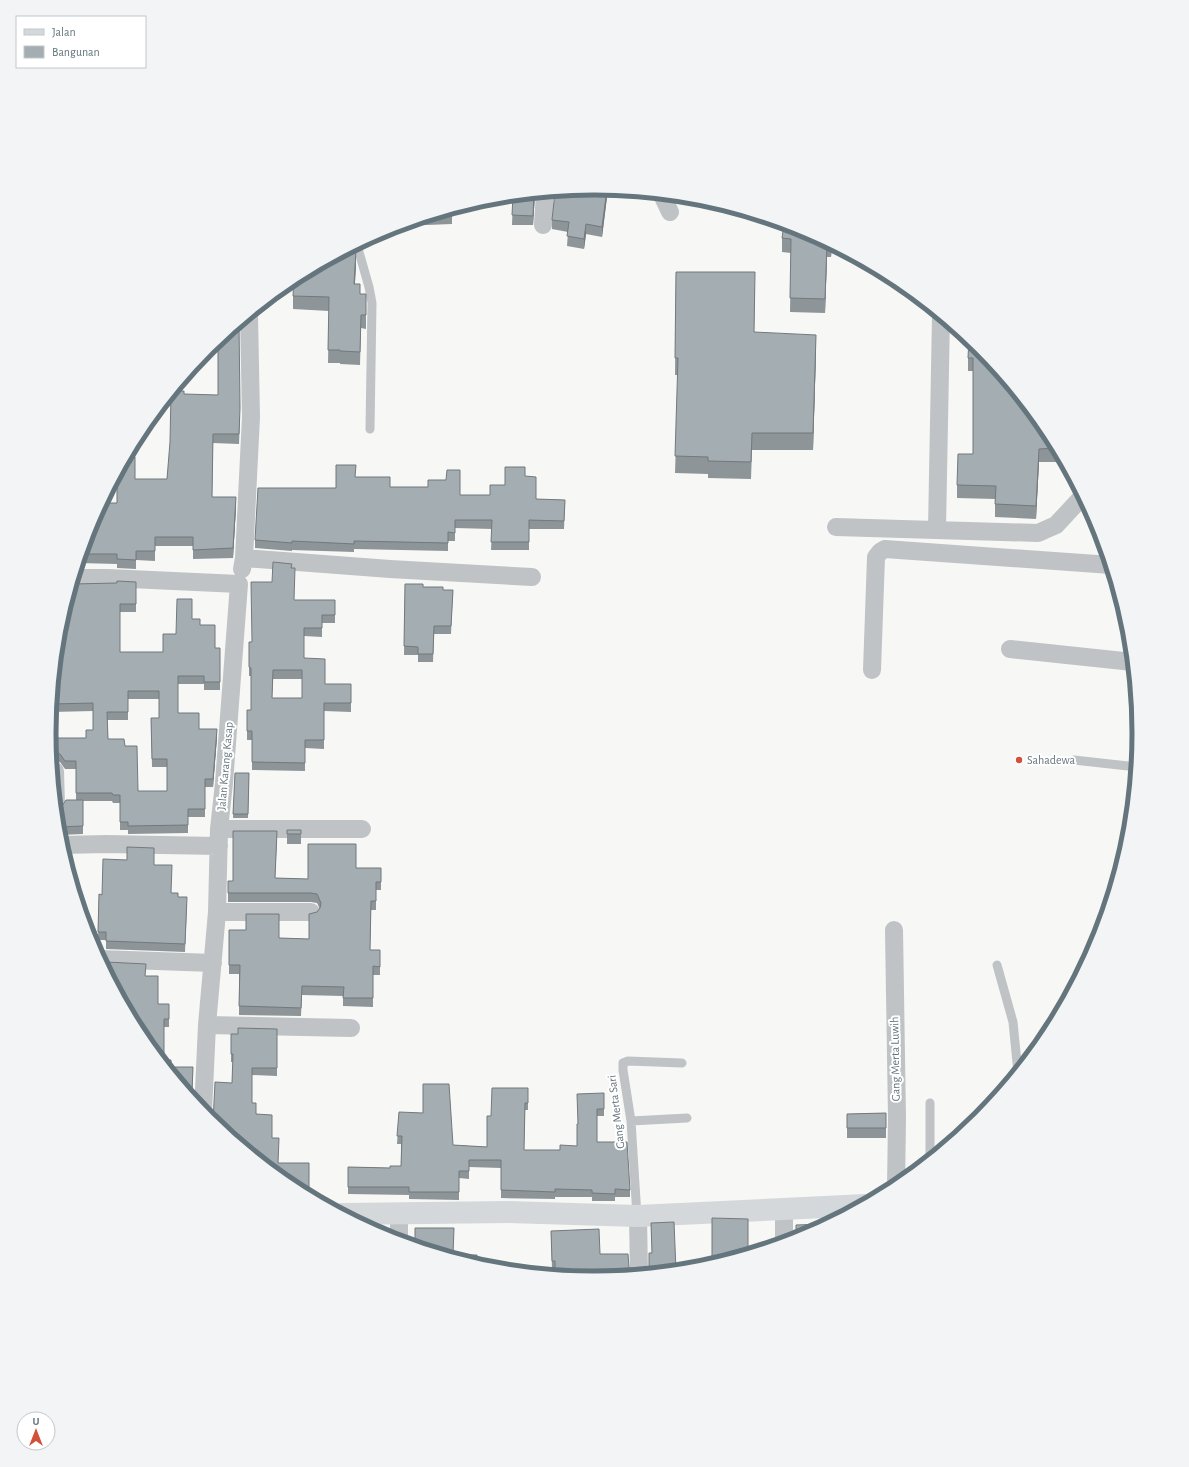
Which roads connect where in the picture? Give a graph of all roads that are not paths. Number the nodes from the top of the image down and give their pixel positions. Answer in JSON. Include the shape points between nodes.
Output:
{"nodes":[{"id":1,"x":545,"y":198,"type":"edge"},
{"id":2,"x":664,"y":200,"type":"edge"},
{"id":3,"x":670,"y":212,"type":"dead end"},
{"id":4,"x":543,"y":225,"type":"dead end"},
{"id":5,"x":358,"y":250,"type":"edge"},
{"id":6,"x":249,"y":321,"type":"edge"},
{"id":7,"x":941,"y":322,"type":"edge"},
{"id":8,"x":370,"y":429,"type":"dead end"},
{"id":9,"x":1079,"y":500,"type":"edge"},
{"id":10,"x":836,"y":527,"type":"dead end"},
{"id":11,"x":937,"y":529,"type":"junction"},
{"id":12,"x":244,"y":558,"type":"junction"},
{"id":13,"x":1105,"y":565,"type":"edge"},
{"id":14,"x":532,"y":577,"type":"dead end"},
{"id":15,"x":79,"y":578,"type":"edge"},
{"id":16,"x":239,"y":584,"type":"junction"},
{"id":17,"x":1010,"y":649,"type":"dead end"},
{"id":18,"x":1128,"y":661,"type":"edge"},
{"id":19,"x":872,"y":670,"type":"dead end"},
{"id":20,"x":1074,"y":760,"type":"dead end"},
{"id":21,"x":1132,"y":766,"type":"edge"},
{"id":22,"x":362,"y":829,"type":"dead end"},
{"id":23,"x":219,"y":837,"type":"junction"},
{"id":24,"x":67,"y":845,"type":"edge"},
{"id":25,"x":217,"y":912,"type":"junction"},
{"id":26,"x":311,"y":912,"type":"edge"},
{"id":27,"x":894,"y":930,"type":"dead end"},
{"id":28,"x":106,"y":959,"type":"edge"},
{"id":29,"x":212,"y":963,"type":"junction"},
{"id":30,"x":997,"y":965,"type":"dead end"},
{"id":31,"x":207,"y":1025,"type":"junction"},
{"id":32,"x":351,"y":1028,"type":"dead end"},
{"id":33,"x":682,"y":1063,"type":"dead end"},
{"id":34,"x":1017,"y":1067,"type":"edge"},
{"id":35,"x":203,"y":1103,"type":"edge"},
{"id":36,"x":930,"y":1103,"type":"dead end"},
{"id":37,"x":687,"y":1118,"type":"dead end"},
{"id":38,"x":630,"y":1121,"type":"junction"},
{"id":39,"x":930,"y":1154,"type":"edge"},
{"id":40,"x":896,"y":1180,"type":"edge"},
{"id":41,"x":853,"y":1205,"type":"edge"},
{"id":42,"x":784,"y":1208,"type":"junction"},
{"id":43,"x":352,"y":1214,"type":"edge"},
{"id":44,"x":399,"y":1214,"type":"junction"},
{"id":45,"x":638,"y":1216,"type":"junction"},
{"id":46,"x":399,"y":1235,"type":"edge"},
{"id":47,"x":784,"y":1237,"type":"edge"},
{"id":48,"x":639,"y":1270,"type":"edge"}],
"edges":[{"from":1,"to":4,"type":"street"},
{"from":2,"to":3,"type":"street"},
{"from":5,"to":8,"type":"lane","via":[[372,304]]},
{"from":6,"to":12,"type":"street","name":"Jalan Karang Kasap","via":[[251,417]]},
{"from":7,"to":11,"type":"street"},
{"from":9,"to":11,"type":"street","via":[[1056,526],[1038,533]]},
{"from":10,"to":11,"type":"street"},
{"from":12,"to":14,"type":"street"},
{"from":12,"to":16,"type":"street","name":"Jalan Karang Kasap"},
{"from":13,"to":19,"type":"street","via":[[885,549],[876,557]]},
{"from":15,"to":16,"type":"street"},
{"from":16,"to":23,"type":"street","name":"Jalan Karang Kasap"},
{"from":17,"to":18,"type":"street"},
{"from":20,"to":21,"type":"lane"},
{"from":22,"to":23,"type":"street"},
{"from":23,"to":24,"type":"street"},
{"from":23,"to":25,"type":"street","name":"Jalan Karang Kasap"},
{"from":25,"to":26,"type":"street"},
{"from":25,"to":29,"type":"street","name":"Jalan Karang Kasap"},
{"from":27,"to":40,"type":"street","name":"Gang Merta Luwih"},
{"from":28,"to":29,"type":"street"},
{"from":29,"to":31,"type":"street","name":"Jalan Karang Kasap"},
{"from":30,"to":34,"type":"lane","via":[[1013,1022]]},
{"from":31,"to":32,"type":"street"},
{"from":31,"to":35,"type":"street","name":"Jalan Karang Kasap"},
{"from":33,"to":38,"type":"lane","name":"Gang Merta Sari","via":[[623,1063]]},
{"from":36,"to":39,"type":"lane"},
{"from":37,"to":38,"type":"lane"},
{"from":38,"to":45,"type":"lane","name":"Gang Merta Sari"},
{"from":41,"to":42,"type":"street"},
{"from":42,"to":45,"type":"street"},
{"from":42,"to":47,"type":"street"},
{"from":43,"to":44,"type":"street"},
{"from":44,"to":45,"type":"street","via":[[508,1212]]},
{"from":44,"to":46,"type":"street"},
{"from":45,"to":48,"type":"street"}]}
